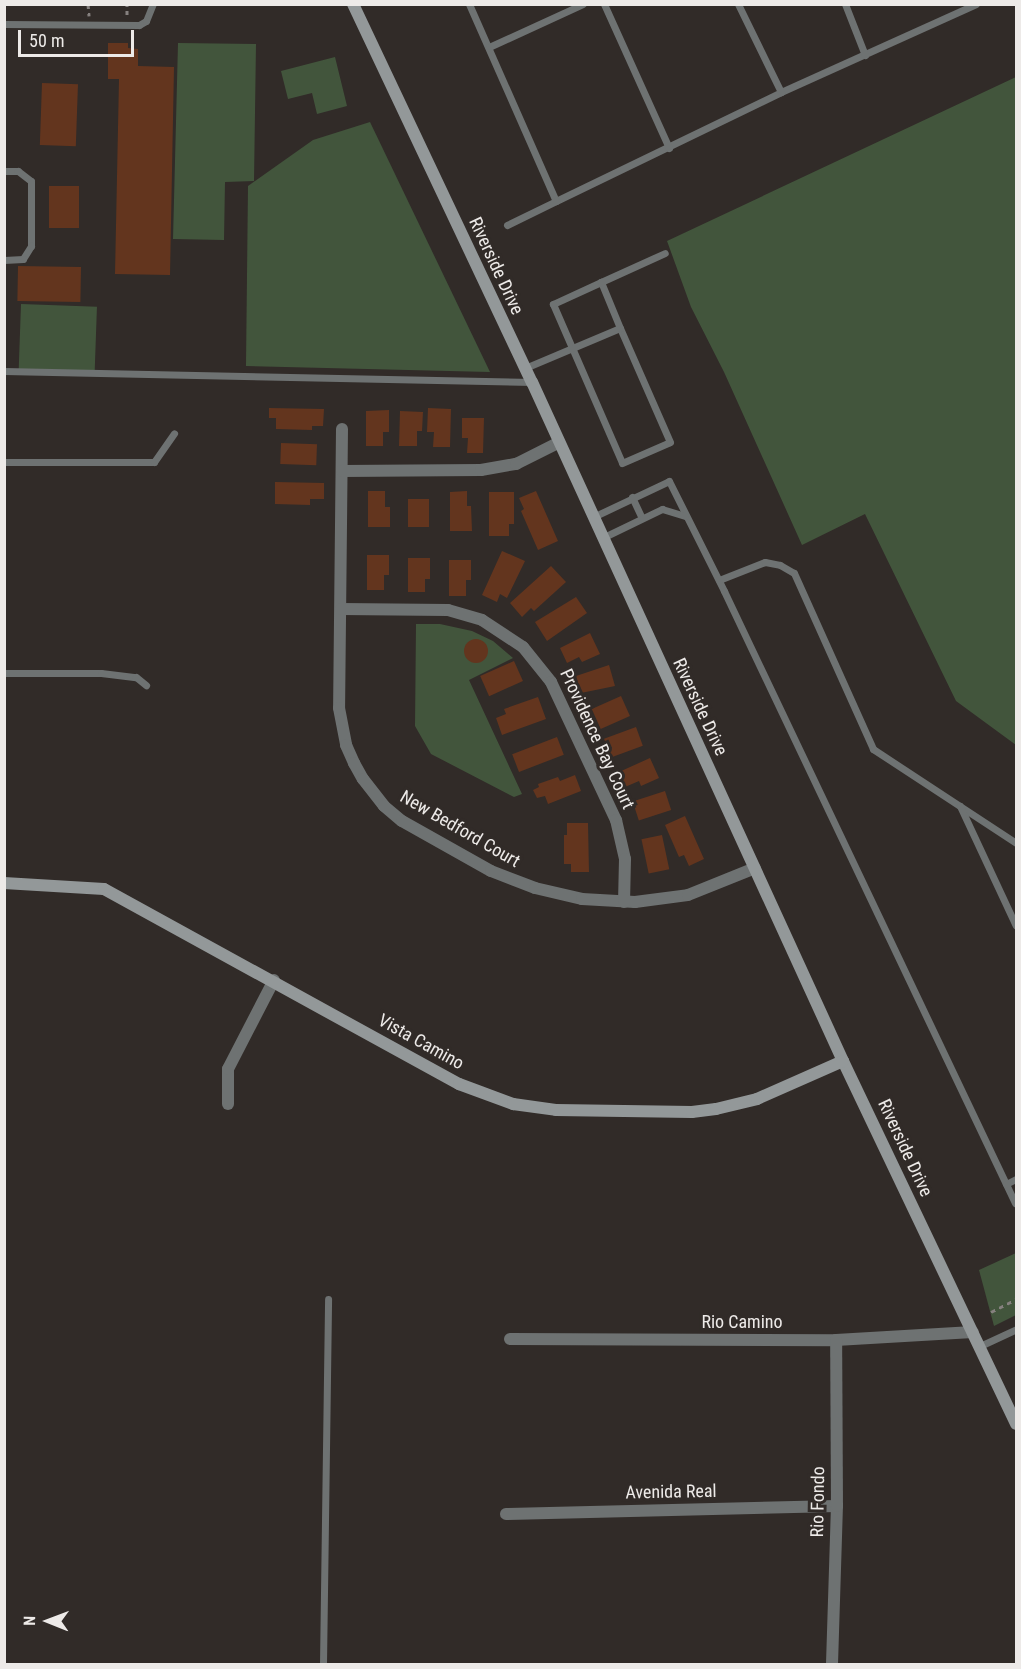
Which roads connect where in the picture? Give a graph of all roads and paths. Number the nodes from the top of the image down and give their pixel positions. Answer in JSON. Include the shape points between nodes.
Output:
{"nodes":[{"id":1,"x":153,"y":4,"type":"edge"},
{"id":2,"x":353,"y":4,"type":"edge"},
{"id":3,"x":469,"y":4,"type":"edge"},
{"id":4,"x":583,"y":4,"type":"edge"},
{"id":5,"x":604,"y":4,"type":"edge"},
{"id":6,"x":738,"y":4,"type":"edge"},
{"id":7,"x":845,"y":4,"type":"edge"},
{"id":8,"x":974,"y":5,"type":"edge"},
{"id":9,"x":4,"y":24,"type":"edge"},
{"id":10,"x":489,"y":47,"type":"junction"},
{"id":11,"x":865,"y":55,"type":"junction"},
{"id":12,"x":781,"y":92,"type":"junction"},
{"id":13,"x":669,"y":148,"type":"junction"},
{"id":14,"x":4,"y":171,"type":"edge"},
{"id":15,"x":556,"y":201,"type":"junction"},
{"id":16,"x":507,"y":225,"type":"dead end"},
{"id":17,"x":665,"y":253,"type":"dead end"},
{"id":18,"x":4,"y":260,"type":"edge"},
{"id":19,"x":601,"y":282,"type":"junction"},
{"id":20,"x":620,"y":328,"type":"junction"},
{"id":21,"x":572,"y":348,"type":"junction"},
{"id":22,"x":525,"y":369,"type":"junction"},
{"id":23,"x":4,"y":371,"type":"edge"},
{"id":24,"x":532,"y":382,"type":"junction"},
{"id":25,"x":342,"y":429,"type":"dead end"},
{"id":26,"x":174,"y":432,"type":"dead end"},
{"id":27,"x":558,"y":443,"type":"junction"},
{"id":28,"x":4,"y":462,"type":"edge"},
{"id":29,"x":342,"y":471,"type":"junction"},
{"id":30,"x":632,"y":497,"type":"junction"},
{"id":31,"x":685,"y":516,"type":"junction"},
{"id":32,"x":592,"y":517,"type":"junction"},
{"id":33,"x":642,"y":518,"type":"junction"},
{"id":34,"x":602,"y":538,"type":"junction"},
{"id":35,"x":718,"y":580,"type":"junction"},
{"id":36,"x":341,"y":609,"type":"junction"},
{"id":37,"x":4,"y":672,"type":"edge"},
{"id":38,"x":146,"y":685,"type":"dead end"},
{"id":39,"x":960,"y":804,"type":"junction"},
{"id":40,"x":1017,"y":843,"type":"edge"},
{"id":41,"x":755,"y":868,"type":"junction"},
{"id":42,"x":4,"y":883,"type":"edge"},
{"id":43,"x":624,"y":902,"type":"junction"},
{"id":44,"x":1017,"y":926,"type":"edge"},
{"id":45,"x":274,"y":980,"type":"junction"},
{"id":46,"x":843,"y":1061,"type":"junction"},
{"id":47,"x":228,"y":1104,"type":"dead end"},
{"id":48,"x":1017,"y":1179,"type":"edge"},
{"id":49,"x":1006,"y":1184,"type":"junction"},
{"id":50,"x":1015,"y":1203,"type":"edge"},
{"id":51,"x":328,"y":1299,"type":"dead end"},
{"id":52,"x":1017,"y":1299,"type":"edge"},
{"id":53,"x":991,"y":1312,"type":"dead end"},
{"id":54,"x":1017,"y":1329,"type":"edge"},
{"id":55,"x":973,"y":1332,"type":"junction"},
{"id":56,"x":510,"y":1339,"type":"dead end"},
{"id":57,"x":836,"y":1340,"type":"junction"},
{"id":58,"x":980,"y":1346,"type":"junction"},
{"id":59,"x":1017,"y":1424,"type":"edge"},
{"id":60,"x":837,"y":1506,"type":"junction"},
{"id":61,"x":506,"y":1514,"type":"dead end"},
{"id":62,"x":323,"y":1665,"type":"edge"},
{"id":63,"x":832,"y":1665,"type":"edge"}],
"edges":[{"from":1,"to":9,"type":"lane","via":[[146,21],[139,25]]},
{"from":2,"to":22,"type":"main road","name":"Riverside Drive"},
{"from":3,"to":10,"type":"lane"},
{"from":4,"to":10,"type":"lane"},
{"from":5,"to":13,"type":"lane"},
{"from":6,"to":12,"type":"lane"},
{"from":7,"to":11,"type":"lane"},
{"from":8,"to":11,"type":"lane"},
{"from":10,"to":15,"type":"lane"},
{"from":11,"to":12,"type":"lane"},
{"from":12,"to":13,"type":"lane"},
{"from":13,"to":15,"type":"lane"},
{"from":14,"to":18,"type":"lane","via":[[18,171],[31,181],[31,236],[23,259]]},
{"from":15,"to":16,"type":"lane"},
{"from":17,"to":19,"type":"lane"},
{"from":19,"to":20,"type":"lane"},
{"from":19,"to":21,"type":"lane","via":[[553,304]]},
{"from":20,"to":21,"type":"lane"},
{"from":20,"to":21,"type":"lane","via":[[670,442],[622,463]]},
{"from":21,"to":22,"type":"lane"},
{"from":22,"to":24,"type":"main road","name":"Riverside Drive"},
{"from":23,"to":24,"type":"lane"},
{"from":24,"to":27,"type":"main road","name":"Riverside Drive"},
{"from":25,"to":29,"type":"street","name":"New Bedford Court"},
{"from":26,"to":28,"type":"lane","via":[[154,462]]},
{"from":27,"to":29,"type":"street","via":[[516,464],[481,470]]},
{"from":27,"to":32,"type":"main road","name":"Riverside Drive"},
{"from":29,"to":36,"type":"street","name":"New Bedford Court"},
{"from":30,"to":31,"type":"lane","via":[[669,481]]},
{"from":30,"to":32,"type":"lane"},
{"from":30,"to":33,"type":"lane"},
{"from":31,"to":33,"type":"lane","via":[[662,508]]},
{"from":31,"to":35,"type":"lane"},
{"from":32,"to":34,"type":"main road","name":"Riverside Drive"},
{"from":33,"to":34,"type":"lane"},
{"from":34,"to":41,"type":"main road","name":"Riverside Drive"},
{"from":35,"to":39,"type":"lane","via":[[765,562],[794,573],[873,748]]},
{"from":35,"to":49,"type":"lane"},
{"from":36,"to":43,"type":"street","name":"New Bedford Court","via":[[342,727],[354,763],[384,806],[402,821],[513,880],[558,895]]},
{"from":36,"to":43,"type":"street","name":"Providence Bay Court","via":[[448,610],[497,628],[528,652],[551,682],[616,820],[626,859]]},
{"from":37,"to":38,"type":"lane","via":[[101,673],[136,677]]},
{"from":39,"to":40,"type":"lane"},
{"from":39,"to":44,"type":"lane"},
{"from":41,"to":43,"type":"street","name":"New Bedford Court","via":[[688,896]]},
{"from":41,"to":46,"type":"main road","name":"Riverside Drive"},
{"from":42,"to":45,"type":"main road","name":"Vista Camino","via":[[104,889]]},
{"from":45,"to":46,"type":"main road","name":"Vista Camino","via":[[459,1084],[513,1104],[556,1110],[716,1109],[757,1100]]},
{"from":45,"to":47,"type":"street","via":[[228,1069]]},
{"from":46,"to":55,"type":"main road","name":"Riverside Drive"},
{"from":48,"to":49,"type":"lane"},
{"from":49,"to":50,"type":"lane"},
{"from":51,"to":62,"type":"lane"},
{"from":52,"to":53,"type":"path"},
{"from":54,"to":58,"type":"lane"},
{"from":55,"to":57,"type":"street","name":"Rio Camino"},
{"from":55,"to":58,"type":"main road","name":"Riverside Drive"},
{"from":56,"to":57,"type":"street","name":"Rio Camino"},
{"from":57,"to":60,"type":"street","name":"Rio Fondo"},
{"from":58,"to":59,"type":"main road","name":"Riverside Drive"},
{"from":60,"to":61,"type":"street","name":"Avenida Real"},
{"from":60,"to":63,"type":"street","name":"Rio Fondo"}]}
